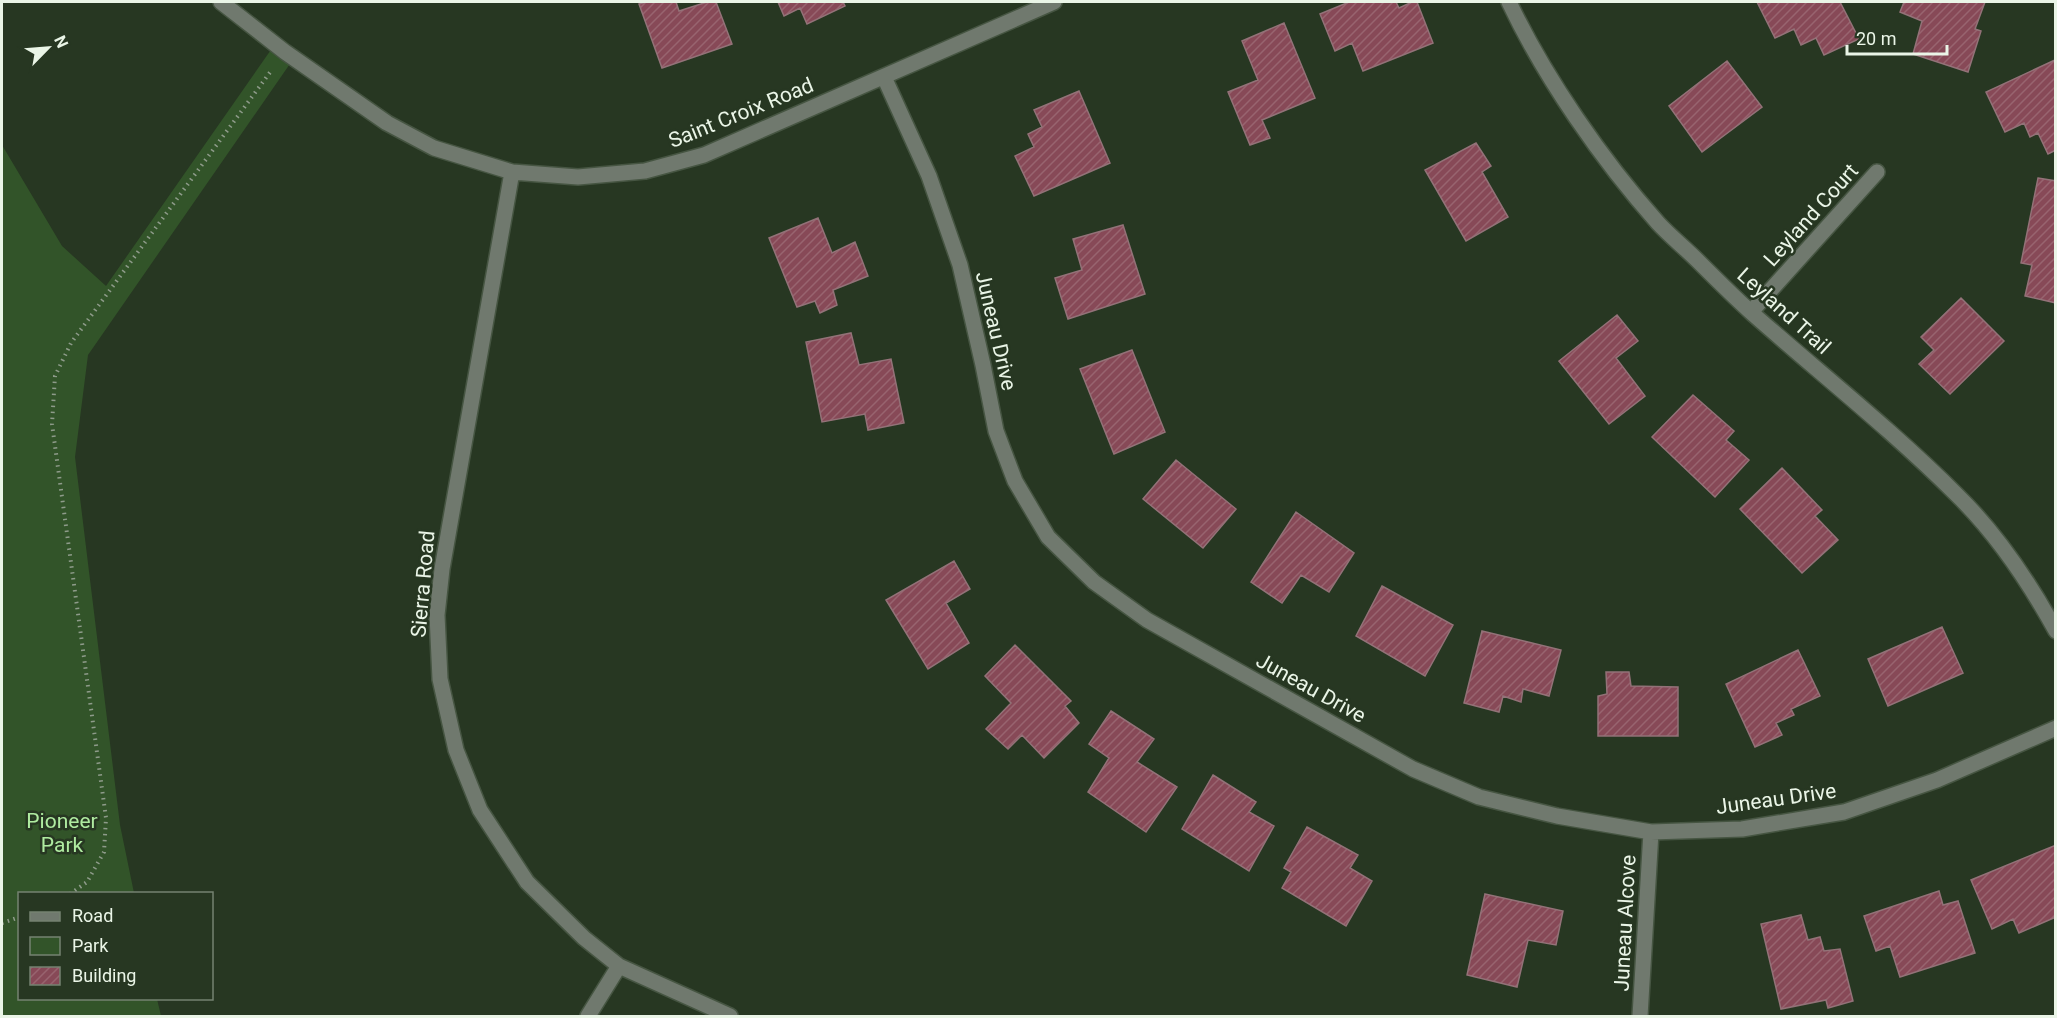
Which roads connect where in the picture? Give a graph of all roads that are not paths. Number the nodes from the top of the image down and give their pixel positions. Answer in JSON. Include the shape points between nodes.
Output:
{"nodes":[{"id":1,"x":221,"y":2,"type":"edge"},
{"id":2,"x":1054,"y":2,"type":"edge"},
{"id":3,"x":1509,"y":2,"type":"edge"},
{"id":4,"x":884,"y":77,"type":"junction"},
{"id":5,"x":512,"y":172,"type":"junction"},
{"id":6,"x":1877,"y":172,"type":"dead end"},
{"id":7,"x":1751,"y":312,"type":"junction"},
{"id":8,"x":2055,"y":631,"type":"edge"},
{"id":9,"x":2055,"y":728,"type":"edge"},
{"id":10,"x":1651,"y":832,"type":"junction"},
{"id":11,"x":620,"y":966,"type":"junction"},
{"id":12,"x":588,"y":1017,"type":"edge"},
{"id":13,"x":730,"y":1017,"type":"edge"},
{"id":14,"x":1640,"y":1017,"type":"edge"}],
"edges":[{"from":1,"to":5,"type":"street","name":"Saint Croix Road","via":[[387,123],[434,148]]},
{"from":2,"to":4,"type":"street","name":"Saint Croix Road"},
{"from":3,"to":7,"type":"street","name":"Leyland Trail","via":[[1561,95],[1605,156],[1659,224]]},
{"from":4,"to":5,"type":"street","name":"Saint Croix Road","via":[[704,155],[645,171],[578,177]]},
{"from":4,"to":10,"type":"street","name":"Juneau Drive","via":[[929,176],[960,265],[996,431],[1015,482],[1048,537],[1094,582],[1147,620],[1413,770],[1479,797],[1557,816]]},
{"from":5,"to":11,"type":"street","name":"Sierra Road","via":[[442,569],[437,615],[440,679],[456,750],[480,810],[527,882],[584,938]]},
{"from":6,"to":7,"type":"street","name":"Leyland Court"},
{"from":7,"to":8,"type":"street","name":"Leyland Trail","via":[[1959,496],[1998,542]]},
{"from":9,"to":10,"type":"street","name":"Juneau Drive","via":[[1937,780],[1844,812],[1742,828]]},
{"from":10,"to":14,"type":"street","name":"Juneau Alcove"},
{"from":11,"to":12,"type":"street"},
{"from":11,"to":13,"type":"street","name":"Sierra Road"}]}
